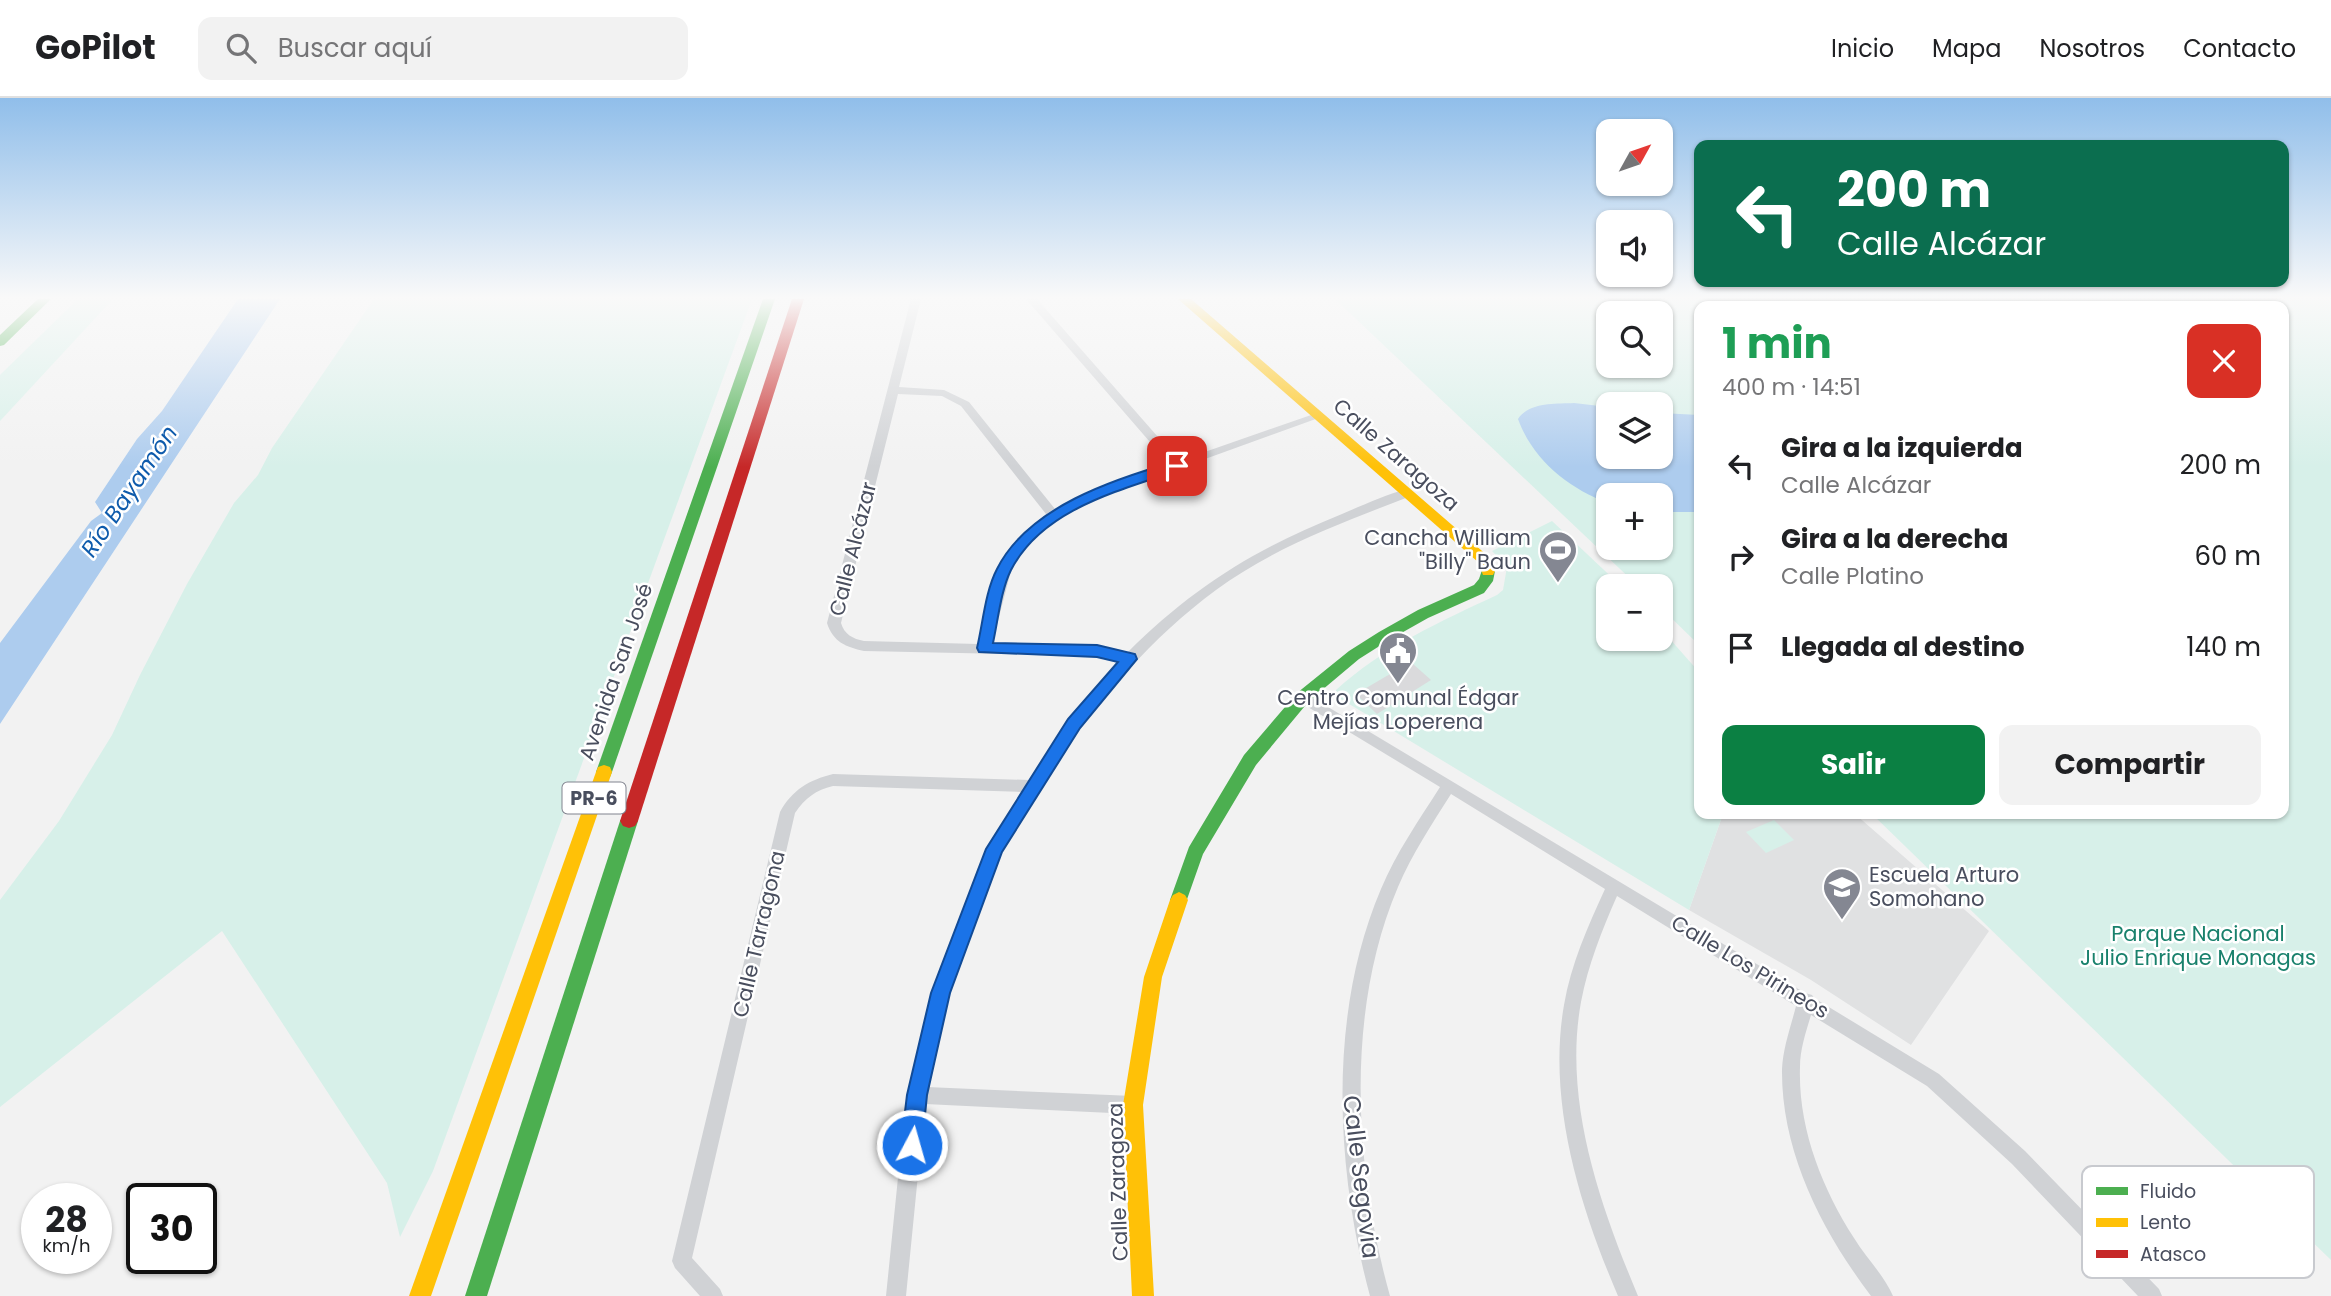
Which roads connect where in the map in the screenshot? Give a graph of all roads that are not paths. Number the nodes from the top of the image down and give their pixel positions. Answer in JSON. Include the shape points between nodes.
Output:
{"nodes":[{"id":1,"x":749,"y":355,"type":"edge"},
{"id":2,"x":780,"y":355,"type":"edge"},
{"id":3,"x":902,"y":355,"type":"edge"},
{"id":4,"x":1080,"y":355,"type":"edge"},
{"id":5,"x":1248,"y":355,"type":"edge"},
{"id":6,"x":893,"y":390,"type":"junction"},
{"id":7,"x":1318,"y":416,"type":"junction"},
{"id":8,"x":1177,"y":466,"type":"junction"},
{"id":9,"x":1407,"y":493,"type":"junction"},
{"id":10,"x":1053,"y":515,"type":"junction"},
{"id":11,"x":984,"y":648,"type":"junction"},
{"id":12,"x":1130,"y":659,"type":"junction"},
{"id":13,"x":1303,"y":697,"type":"junction"},
{"id":14,"x":1449,"y":785,"type":"junction"},
{"id":15,"x":1033,"y":786,"type":"junction"},
{"id":16,"x":1614,"y":885,"type":"junction"},
{"id":17,"x":1806,"y":1000,"type":"junction"},
{"id":18,"x":917,"y":1095,"type":"junction"},
{"id":19,"x":1133,"y":1105,"type":"junction"},
{"id":20,"x":2082,"y":1223,"type":"edge"},
{"id":21,"x":2135,"y":1278,"type":"edge"},
{"id":22,"x":420,"y":1296,"type":"edge"},
{"id":23,"x":476,"y":1296,"type":"edge"},
{"id":24,"x":713,"y":1296,"type":"edge"},
{"id":25,"x":896,"y":1296,"type":"edge"},
{"id":26,"x":1143,"y":1296,"type":"edge"},
{"id":27,"x":1380,"y":1296,"type":"edge"},
{"id":28,"x":1628,"y":1296,"type":"edge"},
{"id":29,"x":1884,"y":1296,"type":"edge"},
{"id":30,"x":2152,"y":1296,"type":"edge"}],
"edges":[{"from":1,"to":22,"type":"main road","name":"Avenida San José","number":"PR-6"},
{"from":2,"to":23,"type":"main road","number":"PR-6"},
{"from":3,"to":6,"type":"street","name":"Calle Alcázar"},
{"from":4,"to":8,"type":"street"},
{"from":5,"to":7,"type":"main road","name":"Calle Zaragoza"},
{"from":6,"to":10,"type":"street","via":[[944,393],[965,404]]},
{"from":6,"to":11,"type":"street","name":"Calle Alcázar","via":[[835,629],[852,644],[864,646]]},
{"from":7,"to":8,"type":"street"},
{"from":7,"to":9,"type":"main road","name":"Calle Zaragoza"},
{"from":8,"to":10,"type":"street","via":[[1099,493]]},
{"from":9,"to":12,"type":"street","via":[[1324,525],[1254,560],[1186,607]]},
{"from":9,"to":13,"type":"main road","name":"Calle Zaragoza","via":[[1484,560],[1489,572],[1486,581],[1479,589],[1423,614],[1354,655]]},
{"from":10,"to":11,"type":"street","via":[[1007,562]]},
{"from":11,"to":12,"type":"street","name":"Calle Alcázar","via":[[1097,651]]},
{"from":12,"to":15,"type":"street","via":[[1074,724]]},
{"from":13,"to":14,"type":"street","name":"Calle Los Pirineos"},
{"from":13,"to":19,"type":"main road","name":"Calle Zaragoza","via":[[1250,760],[1195,852],[1153,977]]},
{"from":14,"to":16,"type":"street","name":"Calle Los Pirineos"},
{"from":14,"to":27,"type":"street","name":"Calle Segovia","via":[[1412,843],[1385,899],[1358,991],[1350,1082],[1370,1252]]},
{"from":15,"to":18,"type":"street","via":[[994,849],[969,913],[941,993]]},
{"from":15,"to":24,"type":"street","name":"Calle Tarragona","via":[[833,780],[808,788],[793,802],[682,1261]]},
{"from":16,"to":17,"type":"street","name":"Calle Los Pirineos"},
{"from":16,"to":28,"type":"street","via":[[1580,973],[1570,1020],[1569,1060],[1584,1164],[1612,1262]]},
{"from":17,"to":20,"type":"street","name":"Calle Los Pirineos","via":[[1933,1080],[1985,1123]]},
{"from":17,"to":29,"type":"street","via":[[1791,1066],[1798,1138],[1837,1227]]},
{"from":18,"to":19,"type":"street"},
{"from":18,"to":25,"type":"street"},
{"from":19,"to":26,"type":"main road","name":"Calle Zaragoza"},
{"from":21,"to":30,"type":"street","name":"Calle Los Pirineos"}]}
